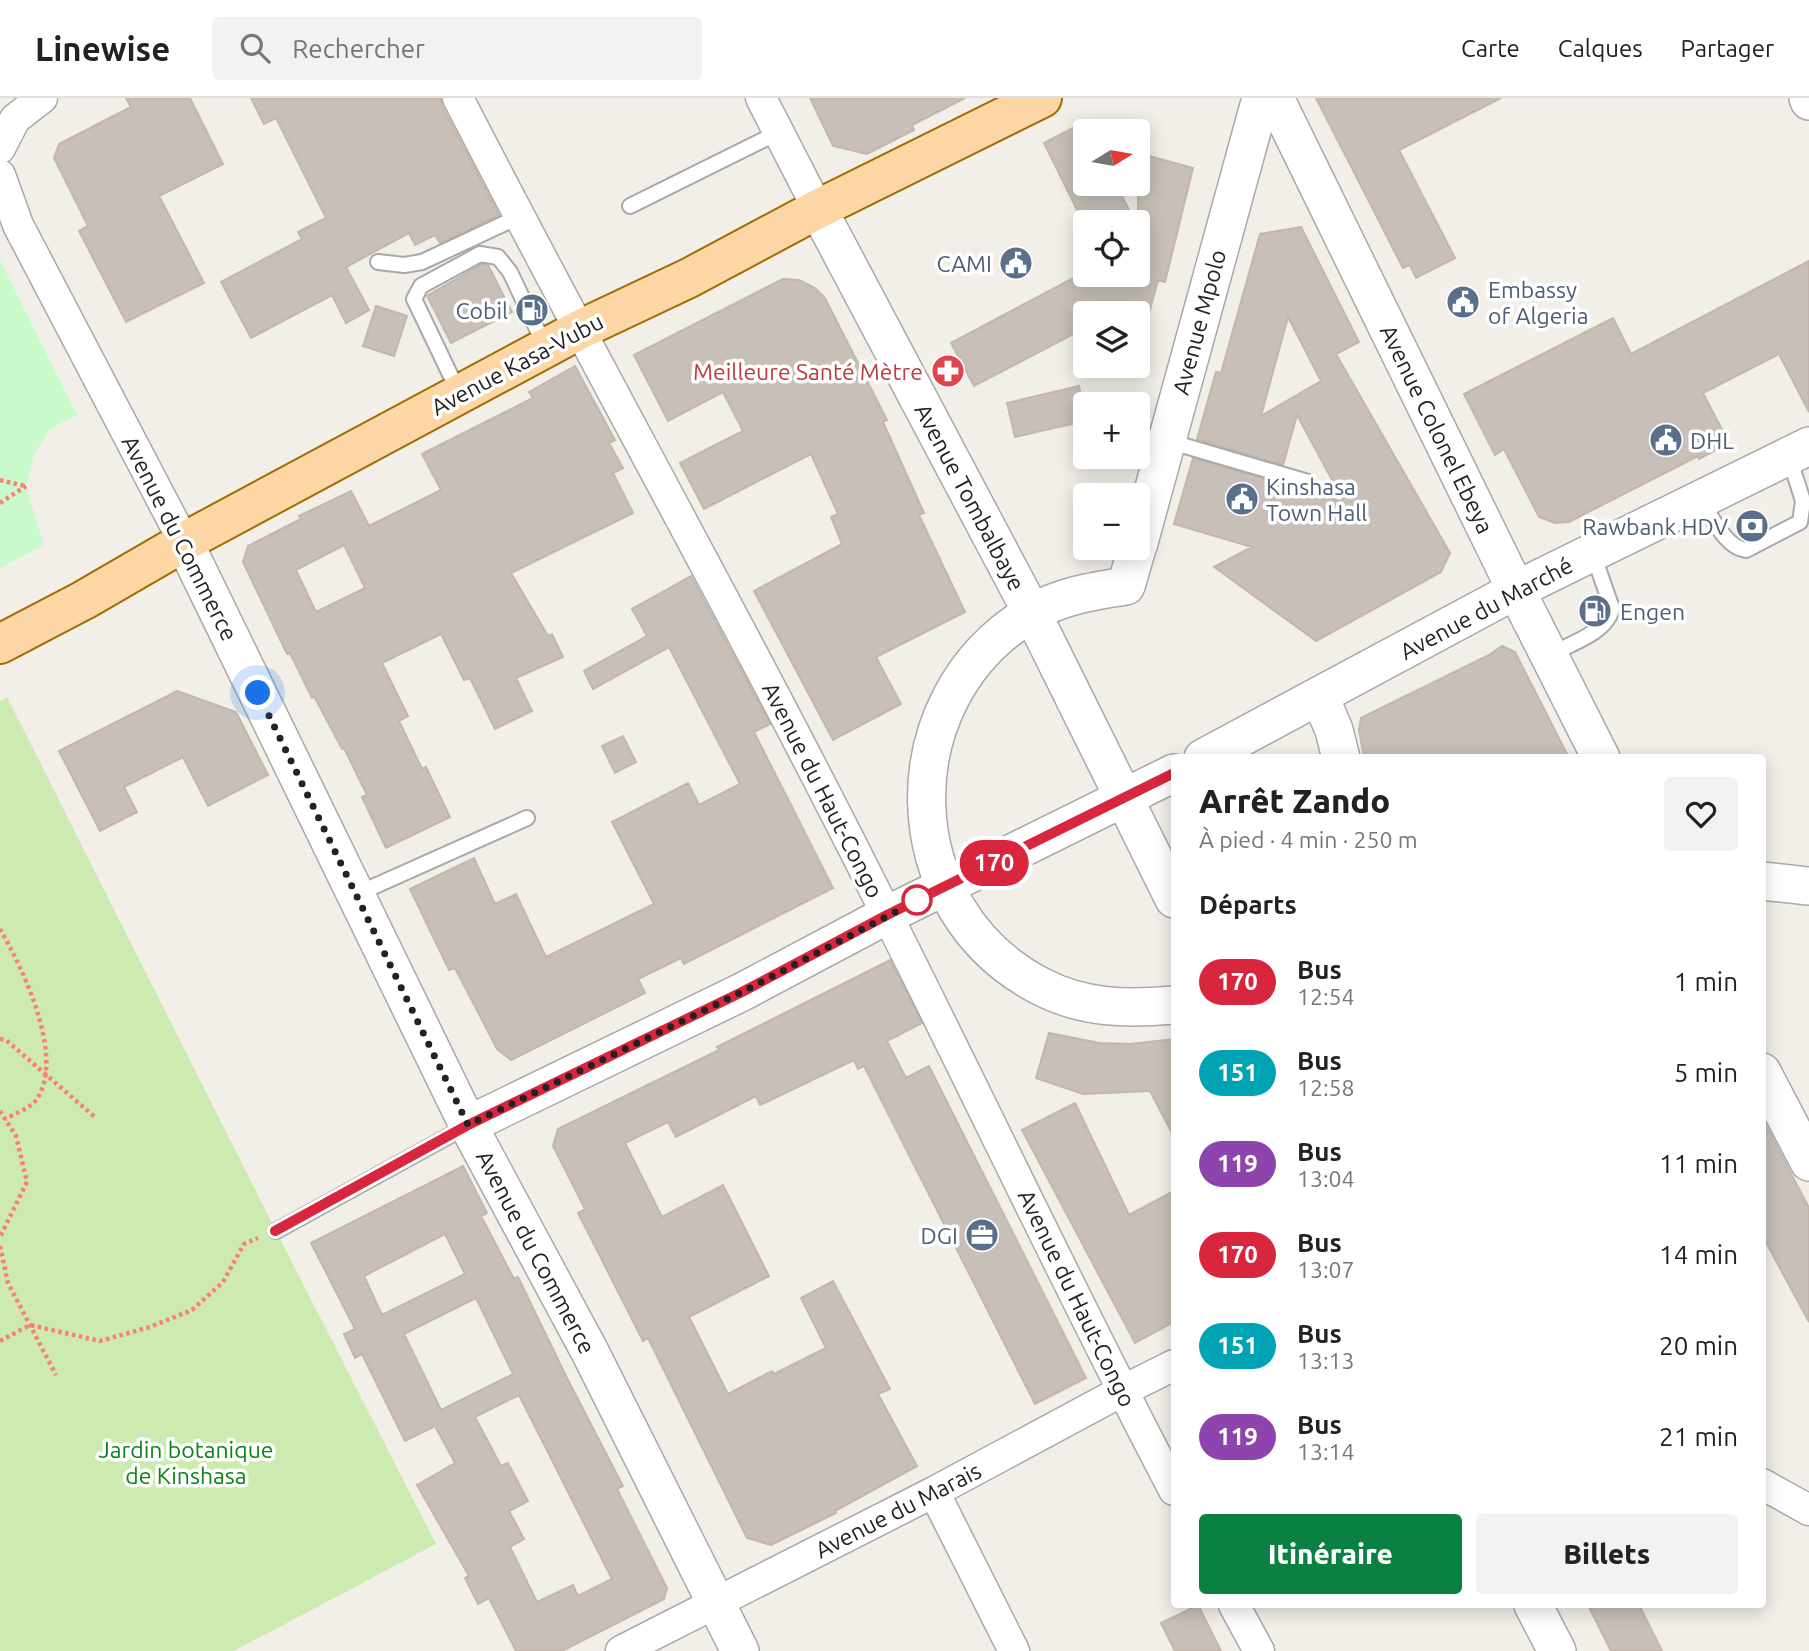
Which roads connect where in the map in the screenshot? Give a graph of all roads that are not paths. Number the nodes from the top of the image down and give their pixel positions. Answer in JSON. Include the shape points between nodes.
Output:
{"nodes":[{"id":1,"x":42,"y":98,"type":"edge"},
{"id":2,"x":458,"y":98,"type":"edge"},
{"id":3,"x":761,"y":98,"type":"edge"},
{"id":4,"x":1042,"y":98,"type":"edge"},
{"id":5,"x":1261,"y":98,"type":"edge"},
{"id":6,"x":1275,"y":98,"type":"edge"},
{"id":7,"x":779,"y":132,"type":"junction"},
{"id":8,"x":3,"y":141,"type":"edge"},
{"id":9,"x":0,"y":175,"type":"edge"},
{"id":10,"x":630,"y":206,"type":"dead end"},
{"id":11,"x":818,"y":209,"type":"junction"},
{"id":12,"x":520,"y":216,"type":"junction"},
{"id":13,"x":378,"y":262,"type":"dead end"},
{"id":14,"x":579,"y":330,"type":"junction"},
{"id":15,"x":546,"y":348,"type":"junction"},
{"id":16,"x":460,"y":394,"type":"junction"},
{"id":17,"x":1167,"y":440,"type":"junction"},
{"id":18,"x":1799,"y":451,"type":"edge"},
{"id":19,"x":1308,"y":482,"type":"dead end"},
{"id":20,"x":1700,"y":499,"type":"junction"},
{"id":21,"x":1150,"y":501,"type":"edge"},
{"id":22,"x":184,"y":542,"type":"junction"},
{"id":23,"x":1592,"y":553,"type":"junction"},
{"id":24,"x":1133,"y":560,"type":"edge"},
{"id":25,"x":1516,"y":590,"type":"junction"},
{"id":26,"x":1032,"y":613,"type":"junction"},
{"id":27,"x":0,"y":644,"type":"edge"},
{"id":28,"x":1549,"y":655,"type":"junction"},
{"id":29,"x":1320,"y":697,"type":"junction"},
{"id":30,"x":1211,"y":754,"type":"edge"},
{"id":31,"x":1340,"y":754,"type":"edge"},
{"id":32,"x":1599,"y":754,"type":"edge"},
{"id":33,"x":1171,"y":775,"type":"edge"},
{"id":34,"x":1126,"y":798,"type":"junction"},
{"id":35,"x":527,"y":818,"type":"dead end"},
{"id":36,"x":1766,"y":881,"type":"edge"},
{"id":37,"x":1809,"y":886,"type":"edge"},
{"id":38,"x":945,"y":887,"type":"junction"},
{"id":39,"x":1171,"y":893,"type":"edge"},
{"id":40,"x":355,"y":895,"type":"junction"},
{"id":41,"x":887,"y":915,"type":"junction"},
{"id":42,"x":1171,"y":1005,"type":"edge"},
{"id":43,"x":1766,"y":1080,"type":"edge"},
{"id":44,"x":468,"y":1125,"type":"junction"},
{"id":45,"x":1809,"y":1162,"type":"edge"},
{"id":46,"x":275,"y":1231,"type":"road end"},
{"id":47,"x":1171,"y":1367,"type":"edge"},
{"id":48,"x":1122,"y":1391,"type":"junction"},
{"id":49,"x":1171,"y":1484,"type":"edge"},
{"id":50,"x":1766,"y":1486,"type":"edge"},
{"id":51,"x":934,"y":1492,"type":"junction"},
{"id":52,"x":1809,"y":1510,"type":"edge"},
{"id":53,"x":715,"y":1604,"type":"junction"},
{"id":54,"x":1236,"y":1608,"type":"edge"},
{"id":55,"x":1535,"y":1608,"type":"edge"},
{"id":56,"x":621,"y":1651,"type":"edge"},
{"id":57,"x":740,"y":1651,"type":"edge"},
{"id":58,"x":1014,"y":1651,"type":"edge"},
{"id":59,"x":1259,"y":1651,"type":"edge"},
{"id":60,"x":1557,"y":1651,"type":"edge"}],
"edges":[{"from":1,"to":8,"type":"street","via":[[15,119]]},
{"from":2,"to":12,"type":"street","name":"Avenue du Haut-Congo"},
{"from":3,"to":7,"type":"street","name":"Avenue Tombalbaye"},
{"from":4,"to":11,"type":"main road","name":"Avenue Kasa-Vubu"},
{"from":5,"to":17,"type":"street","name":"Avenue Mpolo"},
{"from":6,"to":25,"type":"street","name":"Avenue Colonel Ebeya"},
{"from":7,"to":10,"type":"lane"},
{"from":7,"to":11,"type":"street","name":"Avenue Tombalbaye"},
{"from":9,"to":22,"type":"street","name":"Avenue du Commerce","via":[[18,225]]},
{"from":11,"to":14,"type":"main road","name":"Avenue Kasa-Vubu"},
{"from":11,"to":26,"type":"street","name":"Avenue Tombalbaye"},
{"from":12,"to":13,"type":"lane","via":[[422,262]]},
{"from":12,"to":14,"type":"street","name":"Avenue du Haut-Congo"},
{"from":14,"to":15,"type":"main road","name":"Avenue Kasa-Vubu"},
{"from":14,"to":41,"type":"street","name":"Avenue du Haut-Congo"},
{"from":15,"to":16,"type":"main road","name":"Avenue Kasa-Vubu"},
{"from":15,"to":16,"type":"lane","via":[[510,272],[498,257],[480,254],[421,286],[414,299]]},
{"from":16,"to":22,"type":"main road","name":"Avenue Kasa-Vubu"},
{"from":17,"to":19,"type":"lane"},
{"from":17,"to":21,"type":"street","name":"Avenue Mpolo"},
{"from":18,"to":20,"type":"street","name":"Avenue du Marché"},
{"from":18,"to":20,"type":"lane","via":[[1800,522],[1746,550],[1731,544]]},
{"from":20,"to":23,"type":"street","name":"Avenue du Marché"},
{"from":22,"to":27,"type":"main road","name":"Avenue Kasa-Vubu"},
{"from":22,"to":40,"type":"street","name":"Avenue du Commerce"},
{"from":23,"to":25,"type":"street","name":"Avenue du Marché"},
{"from":23,"to":28,"type":"lane","via":[[1611,616]]},
{"from":24,"to":26,"type":"street","name":"Avenue Mpolo","via":[[1126,586],[1077,594]]},
{"from":25,"to":28,"type":"street","name":"Avenue Colonel Ebeya"},
{"from":25,"to":29,"type":"street","name":"Avenue du Marché"},
{"from":26,"to":34,"type":"street","name":"Avenue Tombalbaye"},
{"from":26,"to":38,"type":"street","via":[[999,635],[972,664],[950,696],[935,733],[925,811]]},
{"from":28,"to":32,"type":"street","name":"Avenue Colonel Ebeya"},
{"from":29,"to":30,"type":"street","name":"Avenue du Marché"},
{"from":29,"to":31,"type":"street"},
{"from":33,"to":34,"type":"street"},
{"from":34,"to":38,"type":"street"},
{"from":34,"to":39,"type":"street","name":"Avenue Tombalbaye"},
{"from":35,"to":40,"type":"lane"},
{"from":36,"to":37,"type":"street"},
{"from":38,"to":41,"type":"street"},
{"from":38,"to":42,"type":"street","via":[[969,927],[1001,960],[1040,986],[1083,1002],[1129,1009]]},
{"from":40,"to":44,"type":"street","name":"Avenue du Commerce"},
{"from":41,"to":44,"type":"street","via":[[742,992]]},
{"from":41,"to":48,"type":"street","name":"Avenue du Haut-Congo"},
{"from":43,"to":45,"type":"street"},
{"from":44,"to":46,"type":"lane"},
{"from":44,"to":53,"type":"street","name":"Avenue du Commerce","via":[[590,1352]]},
{"from":47,"to":48,"type":"street","name":"Avenue du Marais"},
{"from":48,"to":49,"type":"street","name":"Avenue du Haut-Congo"},
{"from":48,"to":51,"type":"street","name":"Avenue du Marais"},
{"from":50,"to":52,"type":"street"},
{"from":51,"to":53,"type":"street","name":"Avenue du Marais"},
{"from":51,"to":58,"type":"street"},
{"from":53,"to":56,"type":"street","name":"Avenue du Marais"},
{"from":53,"to":57,"type":"street","name":"Avenue du Commerce"},
{"from":54,"to":59,"type":"street"},
{"from":55,"to":60,"type":"street"}]}
